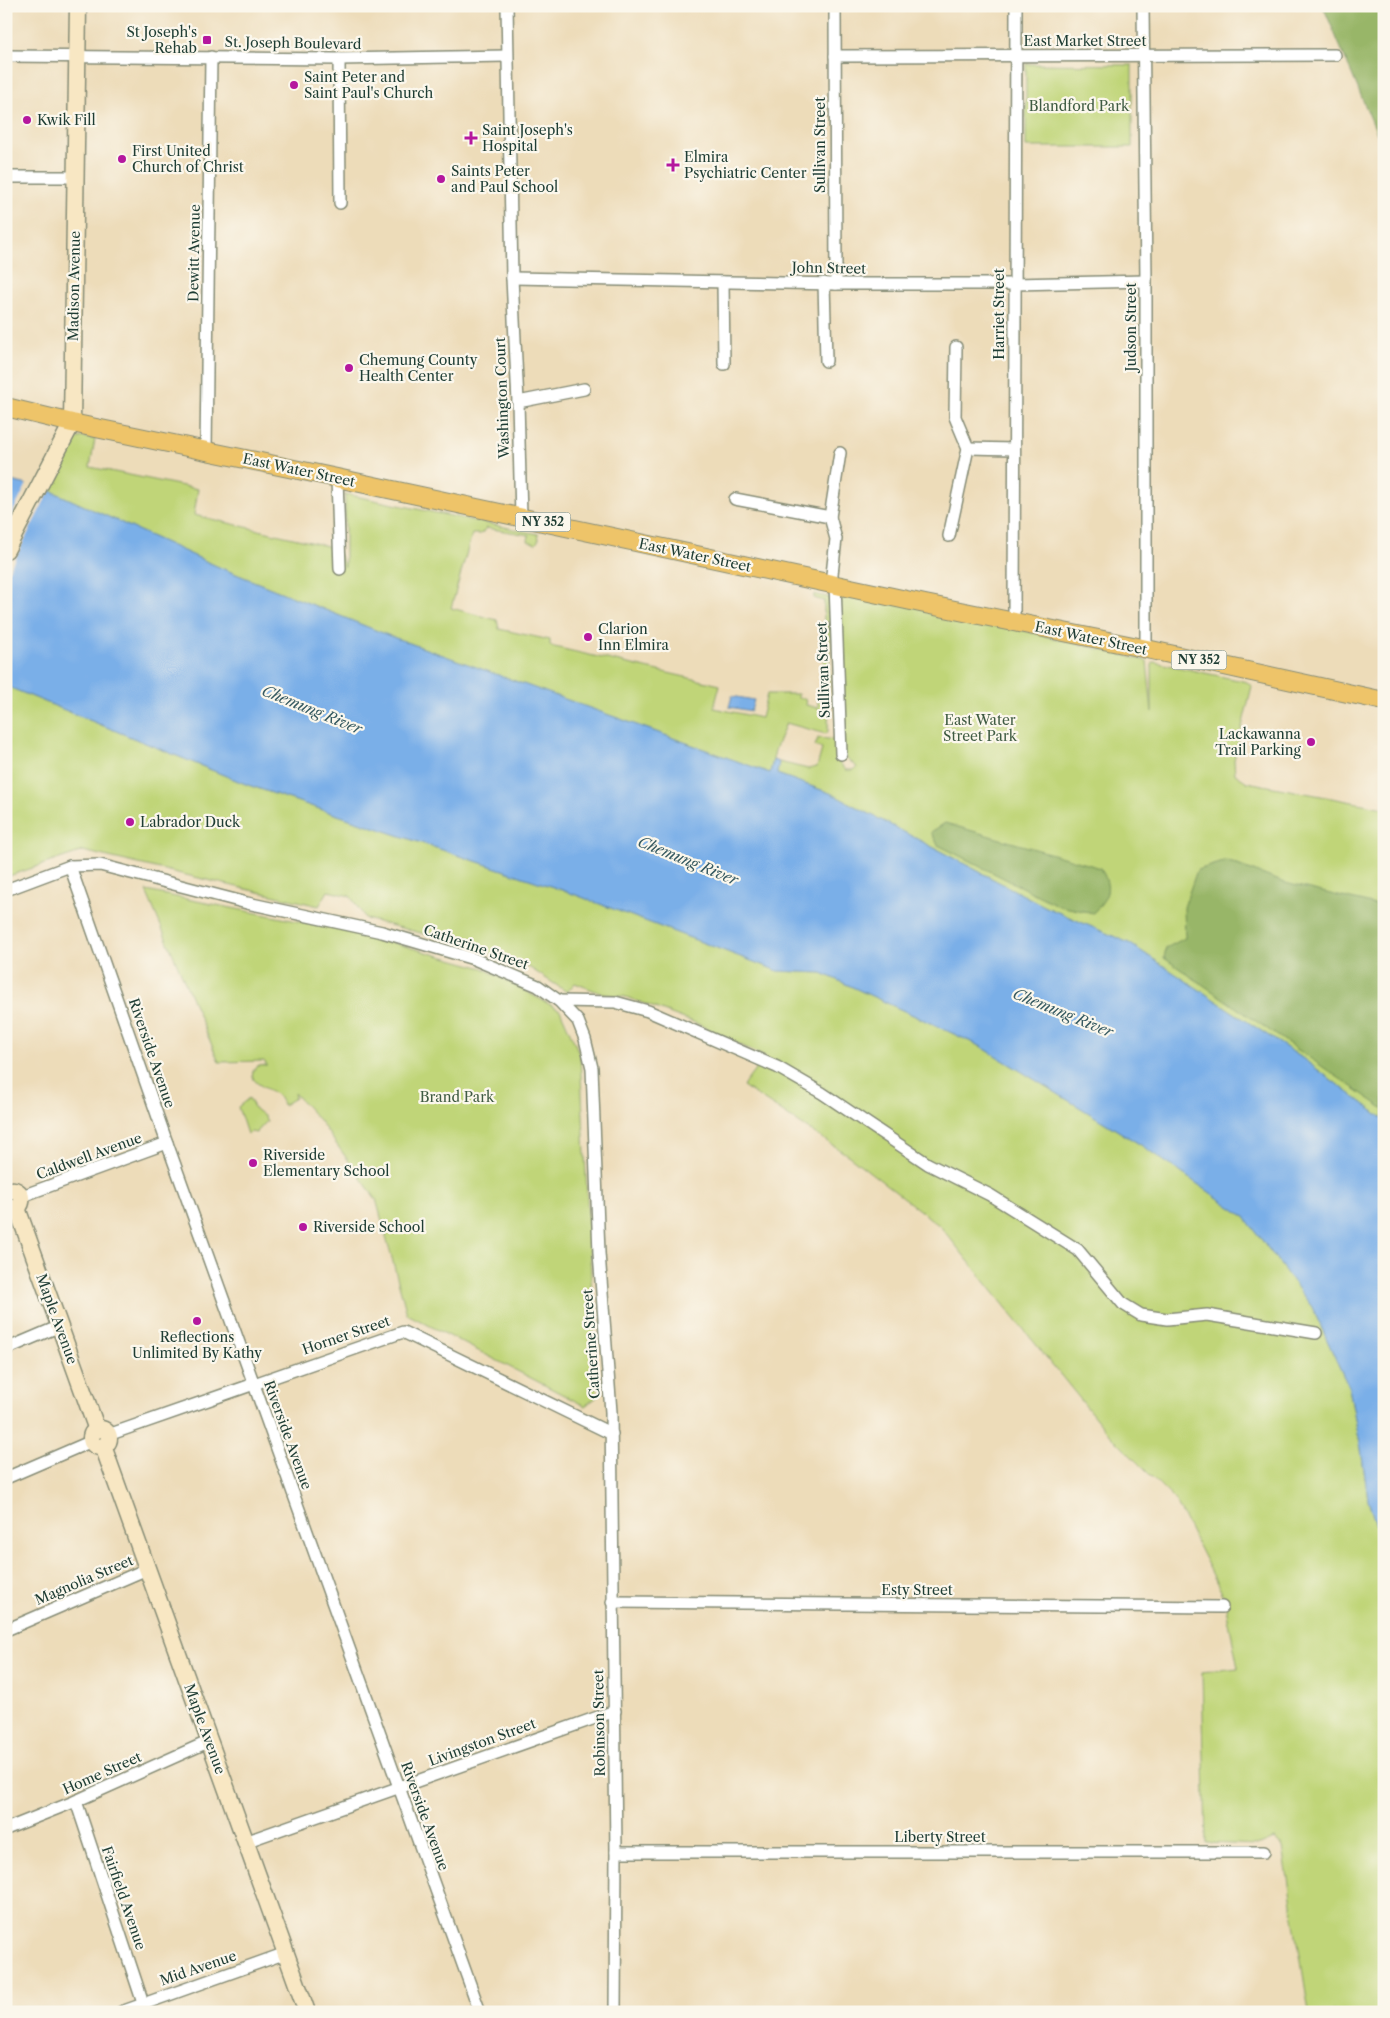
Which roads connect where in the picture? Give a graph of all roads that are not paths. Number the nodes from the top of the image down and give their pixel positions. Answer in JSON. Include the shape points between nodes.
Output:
{"nodes":[{"id":1,"x":78,"y":6,"type":"edge"},
{"id":2,"x":507,"y":6,"type":"edge"},
{"id":3,"x":834,"y":6,"type":"edge"},
{"id":4,"x":1016,"y":6,"type":"edge"},
{"id":5,"x":1142,"y":6,"type":"edge"},
{"id":6,"x":1335,"y":55,"type":"dead end"},
{"id":7,"x":6,"y":56,"type":"edge"},
{"id":8,"x":78,"y":56,"type":"junction"},
{"id":9,"x":507,"y":56,"type":"junction"},
{"id":10,"x":835,"y":56,"type":"junction"},
{"id":11,"x":1016,"y":56,"type":"junction"},
{"id":12,"x":1143,"y":56,"type":"junction"},
{"id":13,"x":211,"y":57,"type":"junction"},
{"id":14,"x":339,"y":59,"type":"junction"},
{"id":15,"x":6,"y":177,"type":"edge"},
{"id":16,"x":76,"y":177,"type":"junction"},
{"id":17,"x":340,"y":203,"type":"dead end"},
{"id":18,"x":512,"y":278,"type":"junction"},
{"id":19,"x":1146,"y":281,"type":"junction"},
{"id":20,"x":723,"y":282,"type":"junction"},
{"id":21,"x":830,"y":284,"type":"junction"},
{"id":22,"x":1015,"y":284,"type":"junction"},
{"id":23,"x":956,"y":346,"type":"dead end"},
{"id":24,"x":826,"y":361,"type":"dead end"},
{"id":25,"x":724,"y":364,"type":"dead end"},
{"id":26,"x":584,"y":389,"type":"dead end"},
{"id":27,"x":518,"y":402,"type":"junction"},
{"id":28,"x":6,"y":407,"type":"edge"},
{"id":29,"x":72,"y":423,"type":"junction"},
{"id":30,"x":968,"y":448,"type":"junction"},
{"id":31,"x":1014,"y":449,"type":"junction"},
{"id":32,"x":206,"y":450,"type":"junction"},
{"id":33,"x":840,"y":453,"type":"dead end"},
{"id":34,"x":337,"y":478,"type":"junction"},
{"id":35,"x":735,"y":498,"type":"dead end"},
{"id":36,"x":521,"y":517,"type":"junction"},
{"id":37,"x":830,"y":517,"type":"junction"},
{"id":38,"x":949,"y":536,"type":"dead end"},
{"id":39,"x":6,"y":550,"type":"edge"},
{"id":40,"x":340,"y":568,"type":"dead end"},
{"id":41,"x":833,"y":583,"type":"junction"},
{"id":42,"x":1014,"y":622,"type":"junction"},
{"id":43,"x":1146,"y":649,"type":"junction"},
{"id":44,"x":1384,"y":701,"type":"edge"},
{"id":45,"x":841,"y":754,"type":"dead end"},
{"id":46,"x":70,"y":866,"type":"junction"},
{"id":47,"x":6,"y":890,"type":"edge"},
{"id":48,"x":559,"y":1002,"type":"junction"},
{"id":49,"x":167,"y":1143,"type":"junction"},
{"id":50,"x":11,"y":1195,"type":"edge"},
{"id":51,"x":60,"y":1326,"type":"junction"},
{"id":52,"x":1316,"y":1333,"type":"dead end"},
{"id":53,"x":6,"y":1349,"type":"edge"},
{"id":54,"x":253,"y":1383,"type":"junction"},
{"id":55,"x":612,"y":1434,"type":"junction"},
{"id":56,"x":100,"y":1438,"type":"junction"},
{"id":57,"x":6,"y":1478,"type":"edge"},
{"id":58,"x":147,"y":1569,"type":"junction"},
{"id":59,"x":612,"y":1602,"type":"junction"},
{"id":60,"x":1222,"y":1607,"type":"dead end"},
{"id":61,"x":6,"y":1630,"type":"edge"},
{"id":62,"x":615,"y":1711,"type":"junction"},
{"id":63,"x":210,"y":1742,"type":"junction"},
{"id":64,"x":399,"y":1788,"type":"junction"},
{"id":65,"x":76,"y":1801,"type":"junction"},
{"id":66,"x":6,"y":1829,"type":"edge"},
{"id":67,"x":246,"y":1842,"type":"junction"},
{"id":68,"x":616,"y":1852,"type":"junction"},
{"id":69,"x":1264,"y":1852,"type":"dead end"},
{"id":70,"x":286,"y":1954,"type":"junction"},
{"id":71,"x":143,"y":2003,"type":"junction"},
{"id":72,"x":120,"y":2012,"type":"edge"},
{"id":73,"x":307,"y":2012,"type":"edge"},
{"id":74,"x":480,"y":2012,"type":"edge"},
{"id":75,"x":615,"y":2012,"type":"edge"}],
"edges":[{"from":1,"to":8,"type":"main road","name":"Madison Avenue"},
{"from":2,"to":9,"type":"street","name":"Washington Court"},
{"from":3,"to":10,"type":"street","name":"Sullivan Street"},
{"from":4,"to":11,"type":"street","name":"Harriet Street"},
{"from":5,"to":12,"type":"street","name":"Judson Street"},
{"from":6,"to":12,"type":"street","name":"East Market Street"},
{"from":7,"to":8,"type":"street"},
{"from":8,"to":13,"type":"street","name":"St. Joseph Boulevard"},
{"from":8,"to":16,"type":"main road","name":"Madison Avenue"},
{"from":9,"to":14,"type":"street","name":"St. Joseph Boulevard"},
{"from":9,"to":18,"type":"street","name":"Washington Court"},
{"from":10,"to":11,"type":"street","name":"East Market Street"},
{"from":10,"to":21,"type":"street","name":"Sullivan Street"},
{"from":11,"to":12,"type":"street","name":"East Market Street"},
{"from":11,"to":22,"type":"street","name":"Harriet Street"},
{"from":12,"to":19,"type":"street","name":"Judson Street"},
{"from":13,"to":14,"type":"street","name":"St. Joseph Boulevard"},
{"from":13,"to":32,"type":"street","name":"Dewitt Avenue"},
{"from":14,"to":17,"type":"street"},
{"from":15,"to":16,"type":"street"},
{"from":16,"to":29,"type":"main road","name":"Madison Avenue"},
{"from":18,"to":20,"type":"street","name":"John Street"},
{"from":18,"to":27,"type":"street","name":"Washington Court"},
{"from":19,"to":22,"type":"street","name":"John Street"},
{"from":19,"to":43,"type":"street","name":"Judson Street"},
{"from":20,"to":21,"type":"street","name":"John Street"},
{"from":20,"to":25,"type":"street"},
{"from":21,"to":22,"type":"street","name":"John Street"},
{"from":21,"to":24,"type":"street","name":"Sullivan Street"},
{"from":22,"to":31,"type":"street","name":"Harriet Street"},
{"from":23,"to":30,"type":"street","via":[[955,417]]},
{"from":26,"to":27,"type":"street"},
{"from":27,"to":36,"type":"street","name":"Washington Court"},
{"from":28,"to":29,"type":"main road","name":"East Water Street","number":"NY 352"},
{"from":29,"to":32,"type":"main road","name":"East Water Street","number":"NY 352"},
{"from":29,"to":39,"type":"main road","name":"Madison Avenue"},
{"from":30,"to":31,"type":"street"},
{"from":30,"to":38,"type":"street"},
{"from":31,"to":42,"type":"street","name":"Harriet Street"},
{"from":32,"to":34,"type":"main road","name":"East Water Street","number":"NY 352"},
{"from":33,"to":37,"type":"street"},
{"from":34,"to":36,"type":"main road","name":"East Water Street","number":"NY 352"},
{"from":34,"to":40,"type":"street"},
{"from":35,"to":37,"type":"street"},
{"from":36,"to":41,"type":"main road","name":"East Water Street","number":"NY 352"},
{"from":37,"to":41,"type":"street","name":"Sullivan Street","via":[[836,539]]},
{"from":41,"to":42,"type":"main road","name":"East Water Street","number":"NY 352"},
{"from":41,"to":45,"type":"street","name":"Sullivan Street"},
{"from":42,"to":43,"type":"main road","name":"East Water Street","number":"NY 352"},
{"from":43,"to":44,"type":"main road","name":"East Water Street","number":"NY 352"},
{"from":46,"to":47,"type":"street","name":"Catherine Street"},
{"from":46,"to":48,"type":"street","name":"Catherine Street","via":[[100,866],[247,903],[382,932],[507,972],[538,986]]},
{"from":46,"to":49,"type":"street","name":"Riverside Avenue"},
{"from":48,"to":52,"type":"street","via":[[615,1002],[648,1011],[777,1067],[928,1164],[990,1195],[1078,1250],[1123,1304],[1141,1315],[1167,1319],[1207,1315]]},
{"from":48,"to":55,"type":"street","name":"Catherine Street","via":[[578,1022],[586,1039],[592,1068],[599,1253]]},
{"from":49,"to":50,"type":"street","name":"Caldwell Avenue"},
{"from":49,"to":54,"type":"street","name":"Riverside Avenue"},
{"from":50,"to":51,"type":"main road","name":"Maple Avenue"},
{"from":51,"to":53,"type":"street"},
{"from":51,"to":56,"type":"main road","name":"Maple Avenue"},
{"from":54,"to":55,"type":"street","name":"Horner Street","via":[[403,1332]]},
{"from":54,"to":56,"type":"street","name":"Horner Street"},
{"from":54,"to":64,"type":"street","name":"Riverside Avenue"},
{"from":55,"to":59,"type":"street","name":"Robinson Street"},
{"from":56,"to":57,"type":"street","name":"Horner Street"},
{"from":56,"to":58,"type":"main road","name":"Maple Avenue"},
{"from":58,"to":61,"type":"street","name":"Magnolia Street"},
{"from":58,"to":63,"type":"main road","name":"Maple Avenue"},
{"from":59,"to":60,"type":"street","name":"Esty Street"},
{"from":59,"to":62,"type":"street","name":"Robinson Street"},
{"from":62,"to":64,"type":"street","name":"Livingston Street"},
{"from":62,"to":68,"type":"street","name":"Robinson Street"},
{"from":63,"to":65,"type":"street","name":"Home Street"},
{"from":63,"to":67,"type":"main road","name":"Maple Avenue"},
{"from":64,"to":67,"type":"street","name":"Livingston Street"},
{"from":64,"to":74,"type":"street","name":"Riverside Avenue"},
{"from":65,"to":66,"type":"street","name":"Home Street"},
{"from":65,"to":71,"type":"street","name":"Fairfield Avenue"},
{"from":67,"to":70,"type":"main road","name":"Maple Avenue"},
{"from":68,"to":69,"type":"street","name":"Liberty Street"},
{"from":68,"to":75,"type":"street","name":"Robinson Street"},
{"from":70,"to":71,"type":"street","name":"Mid Avenue"},
{"from":70,"to":73,"type":"main road","name":"Maple Avenue"},
{"from":71,"to":72,"type":"street","name":"Mid Avenue"}]}
